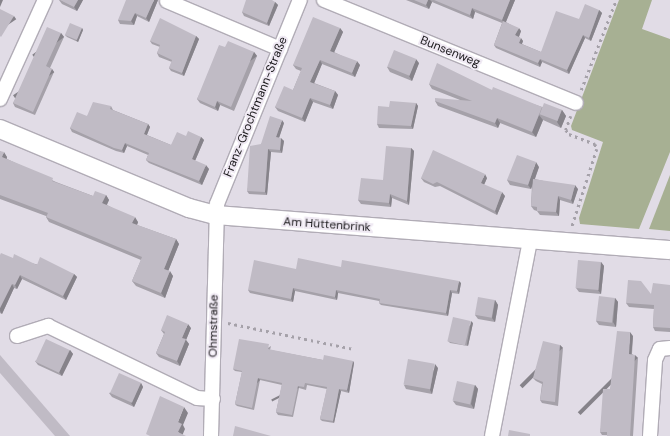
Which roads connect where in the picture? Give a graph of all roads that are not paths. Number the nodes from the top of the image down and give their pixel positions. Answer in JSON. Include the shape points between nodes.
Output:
{"nodes":[{"id":1,"x":45,"y":0,"type":"edge"},
{"id":2,"x":300,"y":0,"type":"edge"},
{"id":3,"x":324,"y":0,"type":"edge"},
{"id":4,"x":167,"y":1,"type":"edge"},
{"id":5,"x":280,"y":49,"type":"junction"},
{"id":6,"x":0,"y":99,"type":"edge"},
{"id":7,"x":576,"y":103,"type":"road end"},
{"id":8,"x":0,"y":129,"type":"edge"},
{"id":9,"x":215,"y":215,"type":"junction"},
{"id":10,"x":530,"y":240,"type":"junction"},
{"id":11,"x":670,"y":250,"type":"edge"},
{"id":12,"x":17,"y":336,"type":"dead end"},
{"id":13,"x":670,"y":348,"type":"edge"},
{"id":14,"x":212,"y":399,"type":"junction"},
{"id":15,"x":211,"y":436,"type":"edge"},
{"id":16,"x":492,"y":436,"type":"edge"},
{"id":17,"x":650,"y":436,"type":"edge"}],
"edges":[{"from":1,"to":6,"type":"street"},
{"from":2,"to":5,"type":"street","name":"Franz-Grochtmann-Straße"},
{"from":3,"to":7,"type":"street","name":"Bunsenweg"},
{"from":4,"to":5,"type":"street"},
{"from":5,"to":9,"type":"street","name":"Franz-Grochtmann-Straße","via":[[222,189]]},
{"from":8,"to":9,"type":"street","name":"Am Hüttenbrink","via":[[189,208]]},
{"from":9,"to":10,"type":"street","name":"Am Hüttenbrink"},
{"from":9,"to":14,"type":"street","name":"Ohmstraße"},
{"from":10,"to":11,"type":"street","name":"Am Hüttenbrink"},
{"from":10,"to":16,"type":"street"},
{"from":12,"to":14,"type":"street","via":[[48,326],[197,398]]},
{"from":13,"to":17,"type":"street","via":[[660,349],[655,360]]},
{"from":14,"to":15,"type":"street","name":"Ohmstraße"}]}
